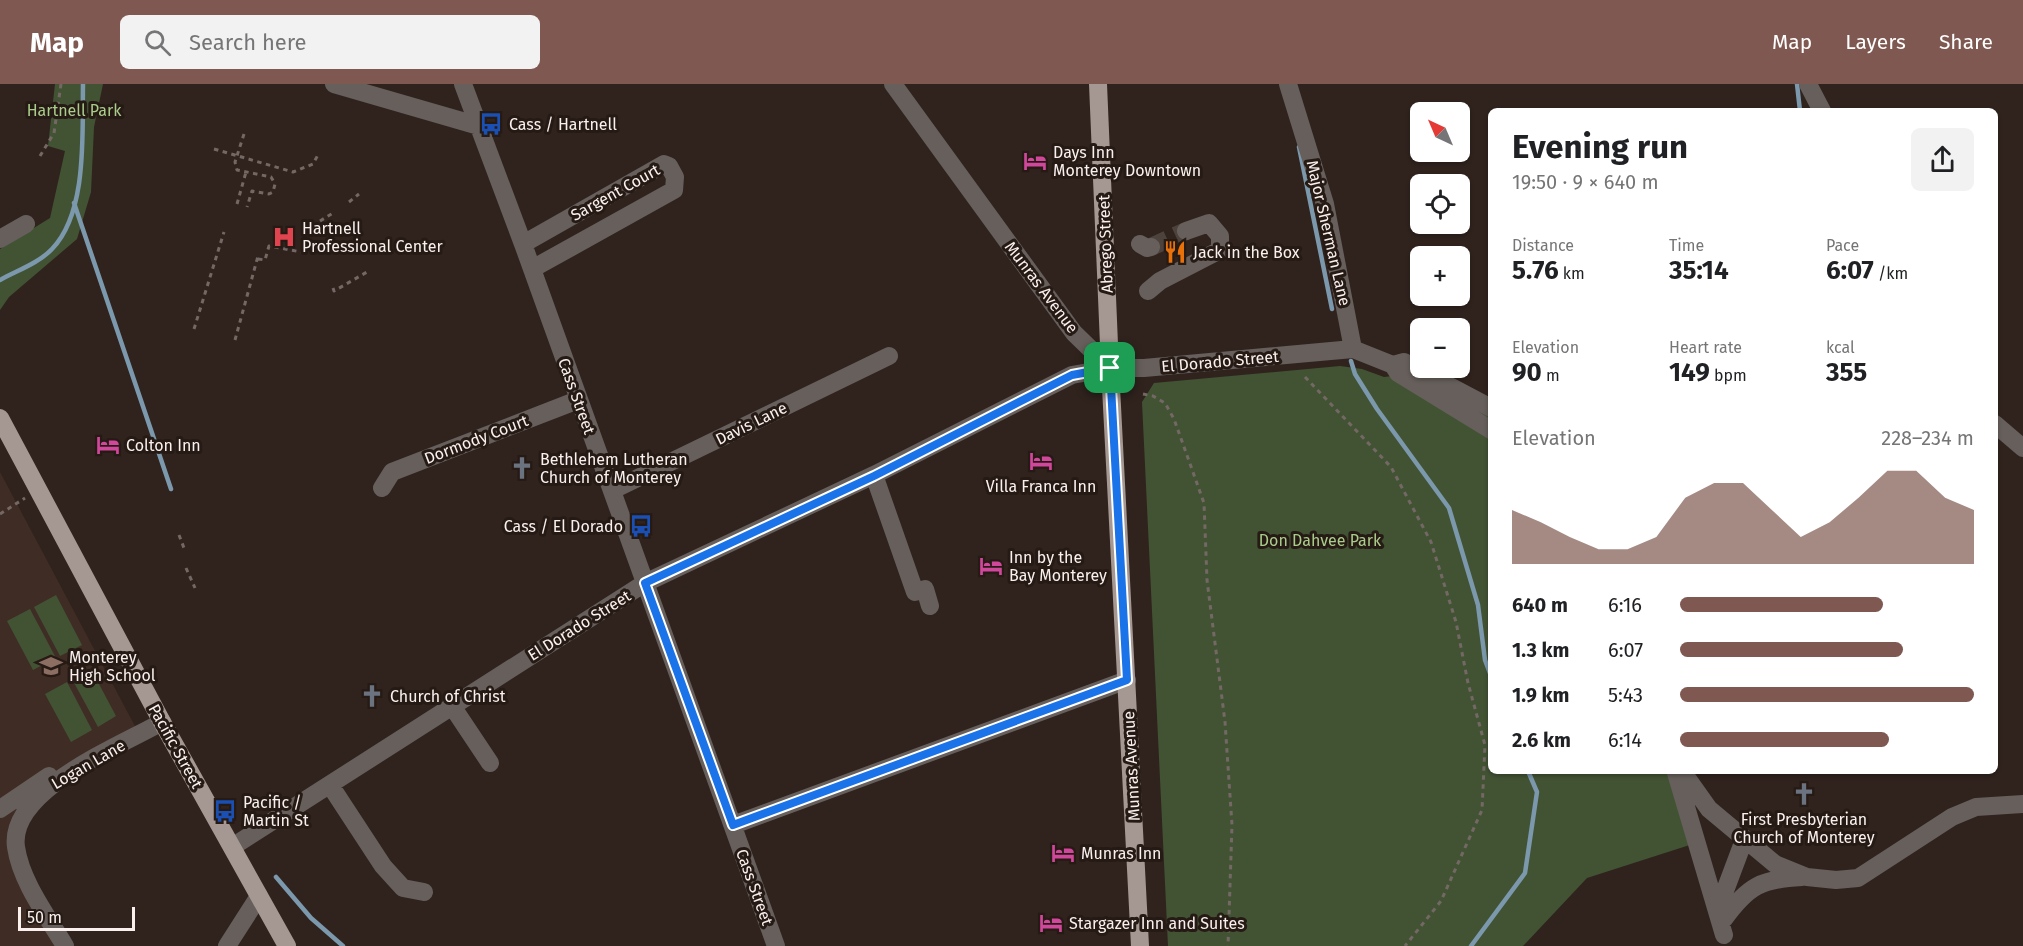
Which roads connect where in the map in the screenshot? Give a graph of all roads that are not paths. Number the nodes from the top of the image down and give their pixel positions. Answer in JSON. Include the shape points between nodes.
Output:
{"nodes":[{"id":1,"x":334,"y":84,"type":"edge"},
{"id":2,"x":463,"y":84,"type":"edge"},
{"id":3,"x":892,"y":84,"type":"edge"},
{"id":4,"x":1098,"y":84,"type":"edge"},
{"id":5,"x":1288,"y":84,"type":"edge"},
{"id":6,"x":1808,"y":84,"type":"edge"},
{"id":7,"x":358,"y":87,"type":"edge"},
{"id":8,"x":1820,"y":108,"type":"edge"},
{"id":9,"x":479,"y":126,"type":"junction"},
{"id":10,"x":26,"y":224,"type":"dead end"},
{"id":11,"x":1186,"y":231,"type":"tunnel mouth"},
{"id":12,"x":0,"y":238,"type":"edge"},
{"id":13,"x":523,"y":244,"type":"junction"},
{"id":14,"x":532,"y":269,"type":"junction"},
{"id":15,"x":1149,"y":291,"type":"dead end"},
{"id":16,"x":1353,"y":349,"type":"junction"},
{"id":17,"x":889,"y":356,"type":"dead end"},
{"id":18,"x":1393,"y":365,"type":"junction"},
{"id":19,"x":1110,"y":368,"type":"junction"},
{"id":20,"x":578,"y":400,"type":"junction"},
{"id":21,"x":1488,"y":406,"type":"edge"},
{"id":22,"x":1463,"y":411,"type":"junction"},
{"id":23,"x":0,"y":418,"type":"edge"},
{"id":24,"x":1488,"y":419,"type":"edge"},
{"id":25,"x":1998,"y":427,"type":"edge"},
{"id":26,"x":1488,"y":428,"type":"edge"},
{"id":27,"x":2023,"y":448,"type":"edge"},
{"id":28,"x":874,"y":476,"type":"junction"},
{"id":29,"x":382,"y":488,"type":"dead end"},
{"id":30,"x":612,"y":490,"type":"junction"},
{"id":31,"x":645,"y":583,"type":"junction"},
{"id":32,"x":930,"y":606,"type":"dead end"},
{"id":33,"x":1127,"y":680,"type":"junction"},
{"id":34,"x":452,"y":706,"type":"junction"},
{"id":35,"x":162,"y":722,"type":"junction"},
{"id":36,"x":490,"y":763,"type":"dead end"},
{"id":37,"x":74,"y":771,"type":"junction"},
{"id":38,"x":1677,"y":774,"type":"edge"},
{"id":39,"x":1684,"y":774,"type":"edge"},
{"id":40,"x":330,"y":784,"type":"junction"},
{"id":41,"x":2023,"y":804,"type":"edge"},
{"id":42,"x":0,"y":808,"type":"edge"},
{"id":43,"x":733,"y":825,"type":"junction"},
{"id":44,"x":1744,"y":840,"type":"junction"},
{"id":45,"x":232,"y":847,"type":"junction"},
{"id":46,"x":1807,"y":877,"type":"junction"},
{"id":47,"x":424,"y":891,"type":"dead end"},
{"id":48,"x":259,"y":896,"type":"junction"},
{"id":49,"x":1724,"y":933,"type":"edge"},
{"id":50,"x":65,"y":946,"type":"edge"},
{"id":51,"x":227,"y":946,"type":"edge"},
{"id":52,"x":287,"y":946,"type":"edge"},
{"id":53,"x":776,"y":946,"type":"edge"},
{"id":54,"x":1140,"y":946,"type":"edge"}],
"edges":[{"from":1,"to":7,"type":"street"},
{"from":2,"to":9,"type":"street","name":"Cass Street"},
{"from":3,"to":19,"type":"street","name":"Munras Avenue","via":[[1074,333]]},
{"from":4,"to":19,"type":"main road","name":"Abrego Street"},
{"from":5,"to":16,"type":"street","name":"Major Sherman Lane","via":[[1325,204]]},
{"from":6,"to":8,"type":"street"},
{"from":7,"to":9,"type":"street"},
{"from":9,"to":13,"type":"street","name":"Cass Street"},
{"from":10,"to":12,"type":"street"},
{"from":11,"to":15,"type":"street","via":[[1209,223],[1220,236],[1220,249],[1160,281]]},
{"from":13,"to":14,"type":"street","name":"Cass Street"},
{"from":13,"to":14,"type":"street","name":"Sargent Court","via":[[664,164],[675,177],[674,190]]},
{"from":14,"to":20,"type":"street","name":"Cass Street"},
{"from":16,"to":18,"type":"street","name":"El Dorado Street"},
{"from":16,"to":19,"type":"street","name":"El Dorado Street"},
{"from":17,"to":30,"type":"street","name":"Davis Lane"},
{"from":18,"to":21,"type":"street","name":"El Dorado Street","via":[[1404,362]]},
{"from":18,"to":22,"type":"street","name":"El Dorado Street","via":[[1398,374]]},
{"from":19,"to":28,"type":"street","name":"El Dorado Street","via":[[1072,375]]},
{"from":19,"to":33,"type":"main road","name":"Munras Avenue"},
{"from":20,"to":29,"type":"street","name":"Dormody Court","via":[[392,472]]},
{"from":20,"to":30,"type":"street","name":"Cass Street"},
{"from":22,"to":24,"type":"street","via":[[1477,411]]},
{"from":22,"to":26,"type":"street","name":"El Dorado Street"},
{"from":23,"to":35,"type":"main road","name":"Pacific Street"},
{"from":25,"to":27,"type":"street"},
{"from":28,"to":31,"type":"street","name":"El Dorado Street"},
{"from":28,"to":32,"type":"street","via":[[915,592],[925,589]]},
{"from":30,"to":31,"type":"street","name":"Cass Street"},
{"from":31,"to":34,"type":"street","name":"El Dorado Street"},
{"from":31,"to":43,"type":"street","name":"Cass Street"},
{"from":33,"to":43,"type":"street"},
{"from":33,"to":54,"type":"main road","name":"Munras Avenue"},
{"from":34,"to":36,"type":"street"},
{"from":34,"to":40,"type":"street","name":"El Dorado Street"},
{"from":35,"to":37,"type":"street","name":"Logan Lane"},
{"from":35,"to":45,"type":"main road","name":"Pacific Street"},
{"from":37,"to":42,"type":"street","via":[[46,777]]},
{"from":37,"to":50,"type":"street","name":"Logan Lane","via":[[37,796],[20,818],[16,834],[16,848],[26,875]]},
{"from":38,"to":49,"type":"street"},
{"from":39,"to":44,"type":"street","via":[[1709,808]]},
{"from":40,"to":45,"type":"street","name":"El Dorado Street"},
{"from":40,"to":47,"type":"street","via":[[383,866],[403,888]]},
{"from":41,"to":46,"type":"street","via":[[1976,807],[1952,817],[1858,878]]},
{"from":43,"to":53,"type":"street","name":"Cass Street"},
{"from":44,"to":46,"type":"street","via":[[1775,864]]},
{"from":44,"to":49,"type":"street","via":[[1723,896]]},
{"from":45,"to":48,"type":"main road","name":"Pacific Street"},
{"from":46,"to":49,"type":"street","via":[[1766,881],[1748,891]]},
{"from":48,"to":51,"type":"street"},
{"from":48,"to":52,"type":"main road","name":"Pacific Street"}]}
